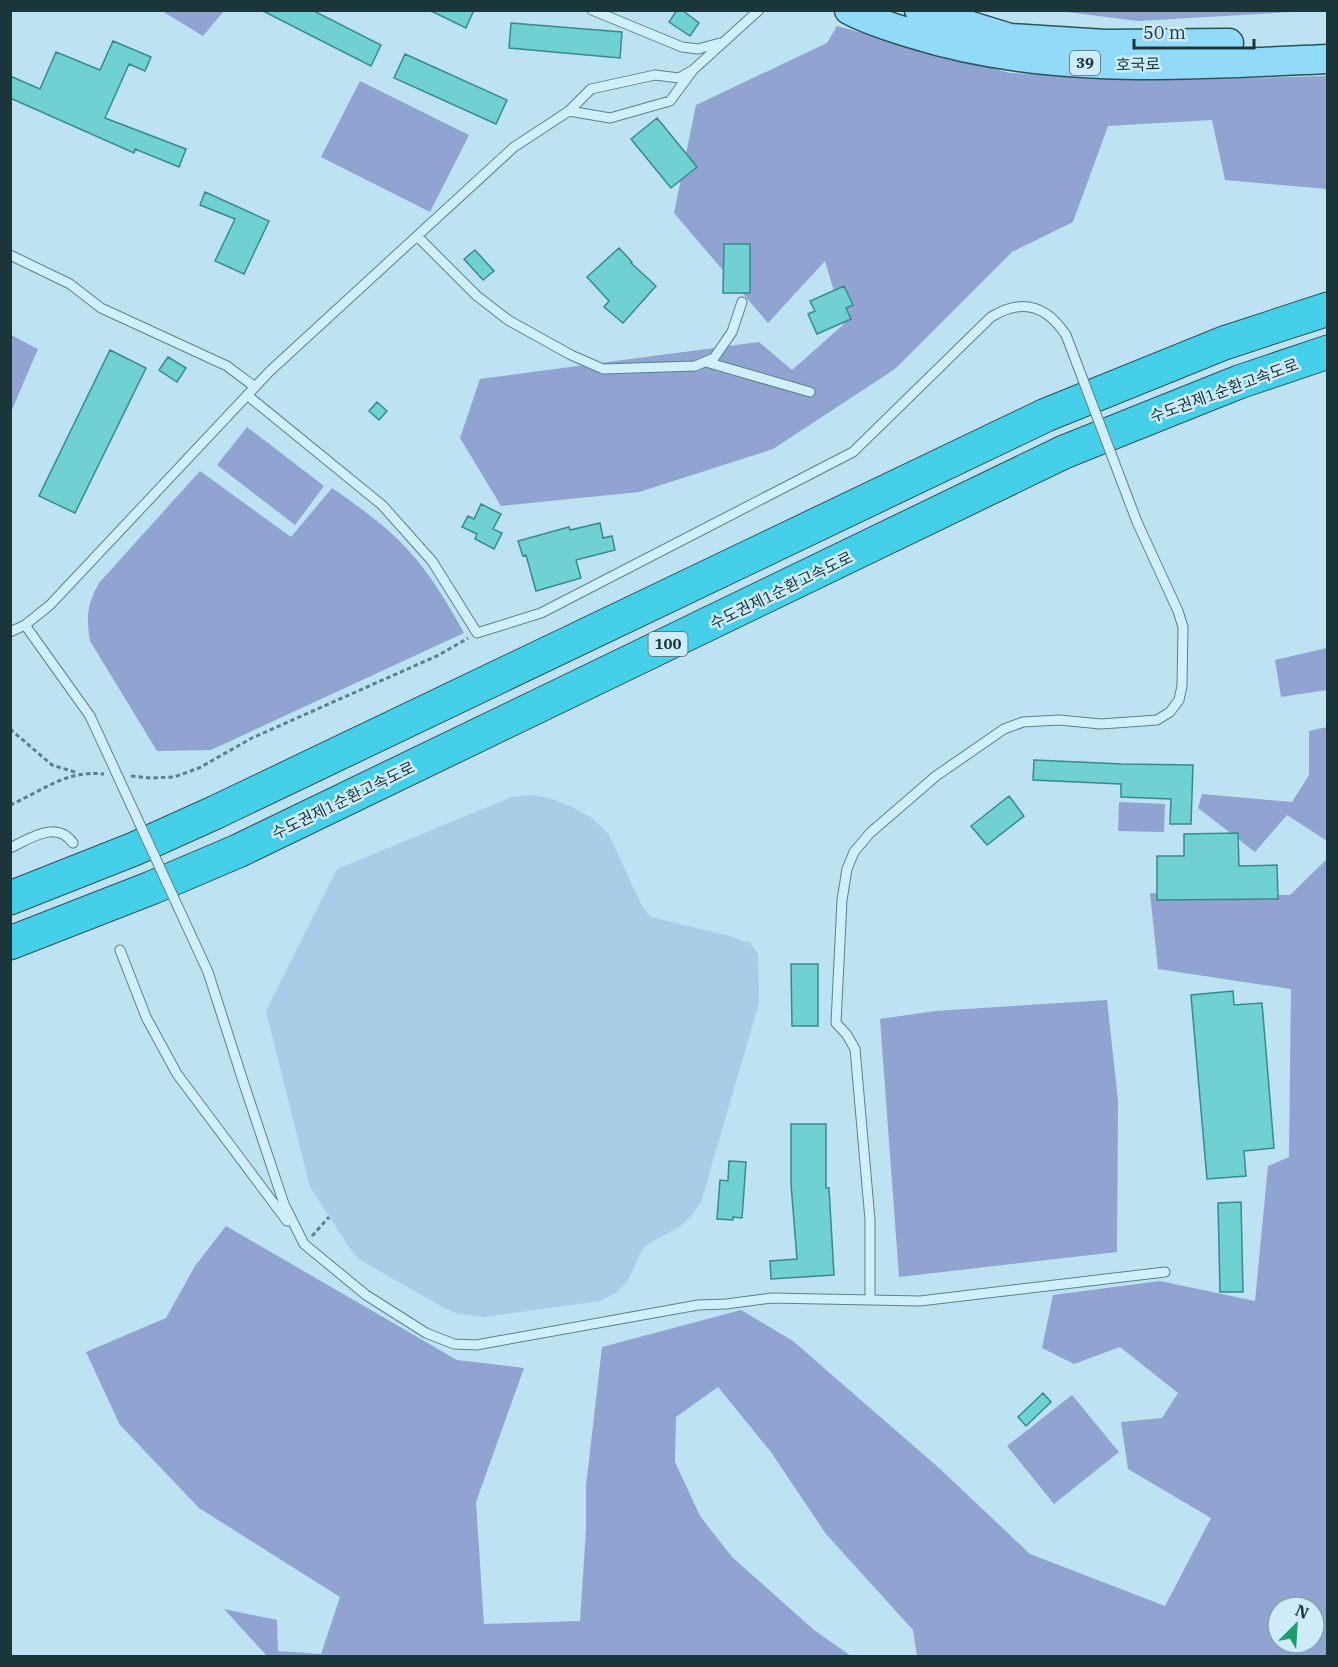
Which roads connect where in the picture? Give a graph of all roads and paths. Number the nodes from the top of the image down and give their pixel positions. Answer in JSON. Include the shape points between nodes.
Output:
{"nodes":[{"id":1,"x":592,"y":10,"type":"edge"},
{"id":2,"x":759,"y":10,"type":"edge"},
{"id":3,"x":849,"y":10,"type":"edge"},
{"id":4,"x":919,"y":10,"type":"edge"},
{"id":5,"x":1328,"y":40,"type":"edge"},
{"id":6,"x":725,"y":41,"type":"junction"},
{"id":7,"x":1328,"y":59,"type":"edge"},
{"id":8,"x":693,"y":70,"type":"junction"},
{"id":9,"x":569,"y":111,"type":"junction"},
{"id":10,"x":417,"y":236,"type":"junction"},
{"id":11,"x":10,"y":255,"type":"edge"},
{"id":12,"x":742,"y":302,"type":"dead end"},
{"id":13,"x":1328,"y":309,"type":"edge"},
{"id":14,"x":1328,"y":352,"type":"edge"},
{"id":15,"x":706,"y":362,"type":"junction"},
{"id":16,"x":255,"y":387,"type":"junction"},
{"id":17,"x":810,"y":392,"type":"dead end"},
{"id":18,"x":247,"y":395,"type":"junction"},
{"id":19,"x":25,"y":625,"type":"junction"},
{"id":20,"x":10,"y":632,"type":"edge"},
{"id":21,"x":477,"y":633,"type":"junction"},
{"id":22,"x":10,"y":729,"type":"edge"},
{"id":23,"x":80,"y":774,"type":"junction"},
{"id":24,"x":109,"y":774,"type":"dead end"},
{"id":25,"x":131,"y":776,"type":"dead end"},
{"id":26,"x":10,"y":805,"type":"edge"},
{"id":27,"x":73,"y":843,"type":"dead end"},
{"id":28,"x":10,"y":848,"type":"edge"},
{"id":29,"x":10,"y":898,"type":"edge"},
{"id":30,"x":10,"y":943,"type":"edge"},
{"id":31,"x":120,"y":950,"type":"dead end"},
{"id":32,"x":329,"y":1217,"type":"dead end"},
{"id":33,"x":304,"y":1244,"type":"junction"},
{"id":34,"x":1165,"y":1272,"type":"dead end"},
{"id":35,"x":870,"y":1300,"type":"junction"}],
"edges":[{"from":1,"to":6,"type":"lane","via":[[682,47],[698,49]]},
{"from":2,"to":6,"type":"lane"},
{"from":3,"to":7,"type":"main road","name":"호국로","number":"39","via":[[864,19],[932,40],[1010,57],[1106,65]]},
{"from":4,"to":5,"type":"main road","name":"호국로","number":"39","via":[[1011,38],[1106,44]]},
{"from":6,"to":8,"type":"lane"},
{"from":8,"to":9,"type":"lane","via":[[679,78],[655,75],[591,89]]},
{"from":8,"to":9,"type":"lane","via":[[670,101],[610,118]]},
{"from":9,"to":10,"type":"lane","via":[[514,147]]},
{"from":10,"to":15,"type":"lane","via":[[477,296],[508,320],[603,369],[668,368]]},
{"from":10,"to":16,"type":"lane"},
{"from":11,"to":16,"type":"lane","via":[[70,284],[101,308],[227,366]]},
{"from":12,"to":15,"type":"lane","via":[[732,332],[714,358]]},
{"from":13,"to":29,"type":"highway","number":"100","via":[[1224,343],[1046,415],[216,812]]},
{"from":14,"to":30,"type":"highway","name":"수도권제1순환고속도로","number":"100","via":[[1239,382],[1064,453],[238,851]]},
{"from":15,"to":17,"type":"lane"},
{"from":16,"to":18,"type":"lane"},
{"from":18,"to":19,"type":"lane","via":[[50,605]]},
{"from":18,"to":21,"type":"lane","via":[[382,505],[432,561]]},
{"from":19,"to":20,"type":"lane"},
{"from":19,"to":33,"type":"lane","bridge":true,"via":[[90,716],[208,972],[284,1204]]},
{"from":21,"to":25,"type":"path","via":[[439,655],[252,738],[199,768],[174,777]]},
{"from":21,"to":35,"type":"lane","bridge":true,"via":[[541,613],[853,452],[991,317],[1004,309],[1016,305],[1031,307],[1053,318],[1066,335],[1137,522],[1178,611],[1183,627],[1182,686],[1179,700],[1157,720],[1101,724],[1023,722],[1004,729],[936,776],[870,833],[854,852],[842,900],[836,1023],[855,1049],[870,1220]]},
{"from":22,"to":23,"type":"path","via":[[52,765]]},
{"from":23,"to":24,"type":"path"},
{"from":23,"to":26,"type":"path"},
{"from":27,"to":28,"type":"lane","via":[[58,831],[42,833]]},
{"from":31,"to":33,"type":"lane","via":[[146,1017],[177,1074]]},
{"from":32,"to":33,"type":"path"},
{"from":33,"to":35,"type":"lane","via":[[366,1295],[426,1333],[454,1344],[476,1345],[698,1305],[772,1298]]},
{"from":34,"to":35,"type":"lane","via":[[920,1301]]}]}
